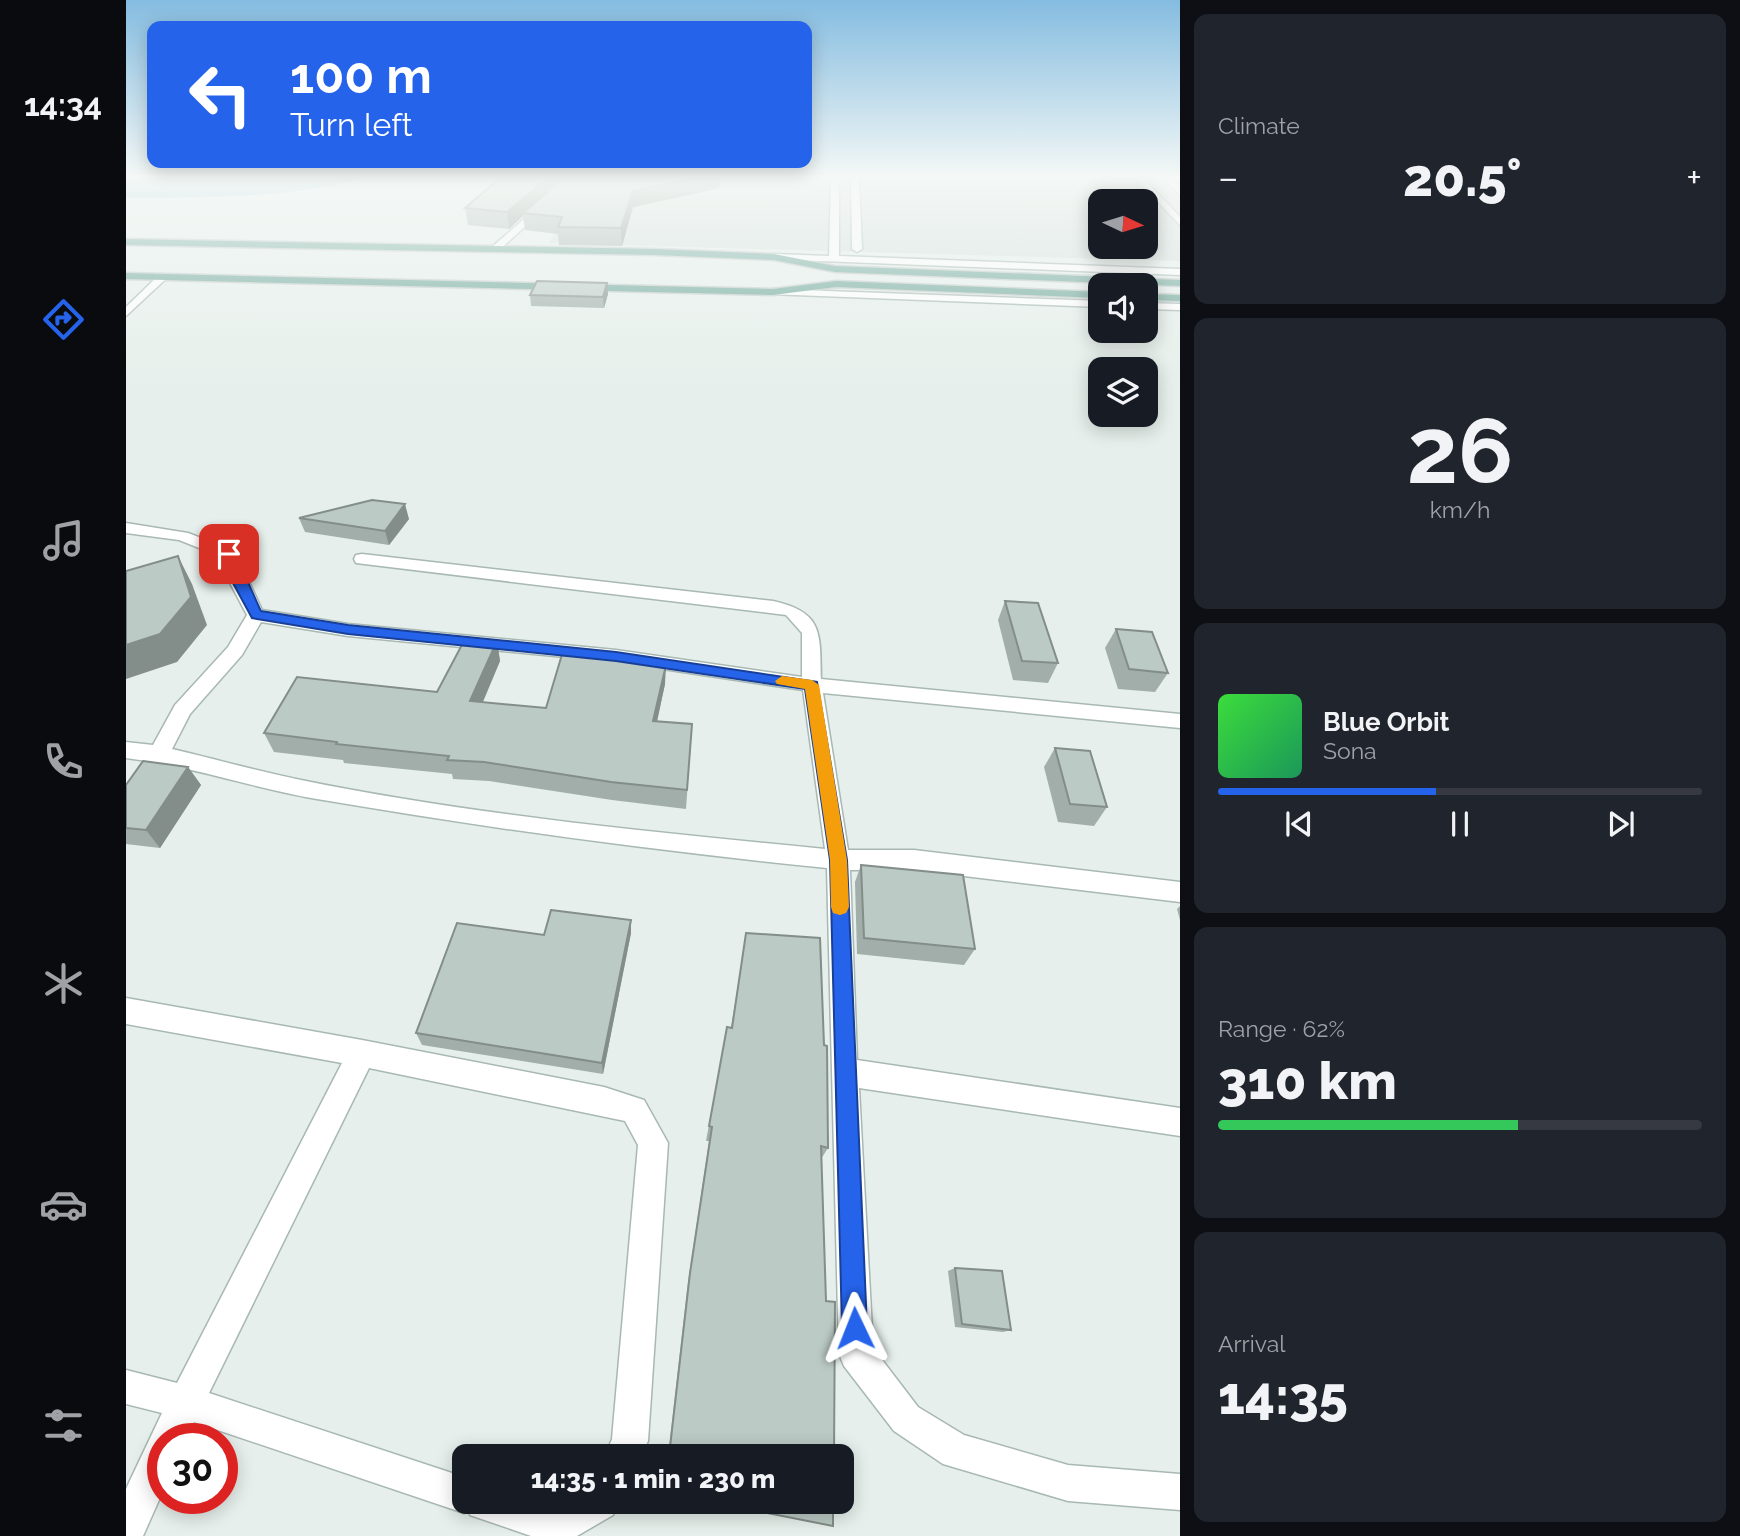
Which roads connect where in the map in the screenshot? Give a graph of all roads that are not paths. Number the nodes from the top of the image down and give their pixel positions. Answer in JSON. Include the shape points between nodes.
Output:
{"nodes":[{"id":1,"x":478,"y":249,"type":"edge"},
{"id":2,"x":495,"y":249,"type":"joint"},
{"id":3,"x":834,"y":249,"type":"edge"},
{"id":4,"x":774,"y":257,"type":"joint"},
{"id":5,"x":834,"y":264,"type":"junction"},
{"id":6,"x":1180,"y":272,"type":"edge"},
{"id":7,"x":126,"y":276,"type":"edge"},
{"id":8,"x":164,"y":276,"type":"junction"},
{"id":9,"x":1180,"y":283,"type":"edge"},
{"id":10,"x":774,"y":292,"type":"junction"},
{"id":11,"x":1088,"y":294,"type":"edge"},
{"id":12,"x":1158,"y":297,"type":"edge"},
{"id":13,"x":1180,"y":298,"type":"edge"},
{"id":14,"x":1088,"y":304,"type":"edge"},
{"id":15,"x":1158,"y":306,"type":"edge"},
{"id":16,"x":1180,"y":307,"type":"edge"},
{"id":17,"x":126,"y":313,"type":"edge"},
{"id":18,"x":130,"y":531,"type":"edge"},
{"id":19,"x":362,"y":559,"type":"dead end"},
{"id":20,"x":257,"y":615,"type":"junction"},
{"id":21,"x":812,"y":685,"type":"junction"},
{"id":22,"x":1180,"y":720,"type":"edge"},
{"id":23,"x":126,"y":750,"type":"edge"},
{"id":24,"x":159,"y":754,"type":"junction"},
{"id":25,"x":838,"y":860,"type":"junction"},
{"id":26,"x":1180,"y":892,"type":"edge"},
{"id":27,"x":126,"y":1011,"type":"edge"},
{"id":28,"x":362,"y":1053,"type":"junction"},
{"id":29,"x":844,"y":1072,"type":"junction"},
{"id":30,"x":1180,"y":1122,"type":"edge"},
{"id":31,"x":126,"y":1387,"type":"edge"},
{"id":32,"x":185,"y":1402,"type":"junction"},
{"id":33,"x":175,"y":1423,"type":"edge"},
{"id":34,"x":629,"y":1444,"type":"edge"},
{"id":35,"x":147,"y":1485,"type":"edge"},
{"id":36,"x":452,"y":1491,"type":"edge"},
{"id":37,"x":1180,"y":1492,"type":"edge"},
{"id":38,"x":520,"y":1514,"type":"edge"},
{"id":39,"x":579,"y":1514,"type":"edge"},
{"id":40,"x":126,"y":1530,"type":"edge"}],
"edges":[{"from":1,"to":2,"type":"main road"},
{"from":2,"to":4,"type":"main road"},
{"from":3,"to":5,"type":"street"},
{"from":4,"to":5,"type":"street"},
{"from":5,"to":6,"type":"street"},
{"from":5,"to":9,"type":"main road"},
{"from":7,"to":8,"type":"main road"},
{"from":8,"to":10,"type":"main road"},
{"from":8,"to":17,"type":"street"},
{"from":10,"to":11,"type":"main road","via":[[836,284]]},
{"from":10,"to":14,"type":"street"},
{"from":12,"to":13,"type":"main road"},
{"from":15,"to":16,"type":"street"},
{"from":18,"to":20,"type":"street","via":[[182,536],[229,554]]},
{"from":19,"to":21,"type":"street","via":[[792,611],[811,632]]},
{"from":20,"to":21,"type":"street","via":[[348,630],[616,656]]},
{"from":20,"to":24,"type":"street","via":[[235,651],[182,710]]},
{"from":21,"to":22,"type":"street"},
{"from":21,"to":25,"type":"street"},
{"from":23,"to":24,"type":"street"},
{"from":24,"to":25,"type":"street","via":[[301,788],[472,817]]},
{"from":25,"to":26,"type":"street","via":[[914,860]]},
{"from":25,"to":29,"type":"street"},
{"from":27,"to":28,"type":"street"},
{"from":28,"to":32,"type":"street"},
{"from":28,"to":34,"type":"street","via":[[634,1110],[653,1143]]},
{"from":29,"to":30,"type":"street"},
{"from":29,"to":37,"type":"street","via":[[856,1354],[906,1419],[956,1451],[1068,1483]]},
{"from":31,"to":32,"type":"street"},
{"from":32,"to":33,"type":"street"},
{"from":32,"to":36,"type":"street"},
{"from":35,"to":40,"type":"street"},
{"from":38,"to":39,"type":"street","via":[[558,1526]]}]}
